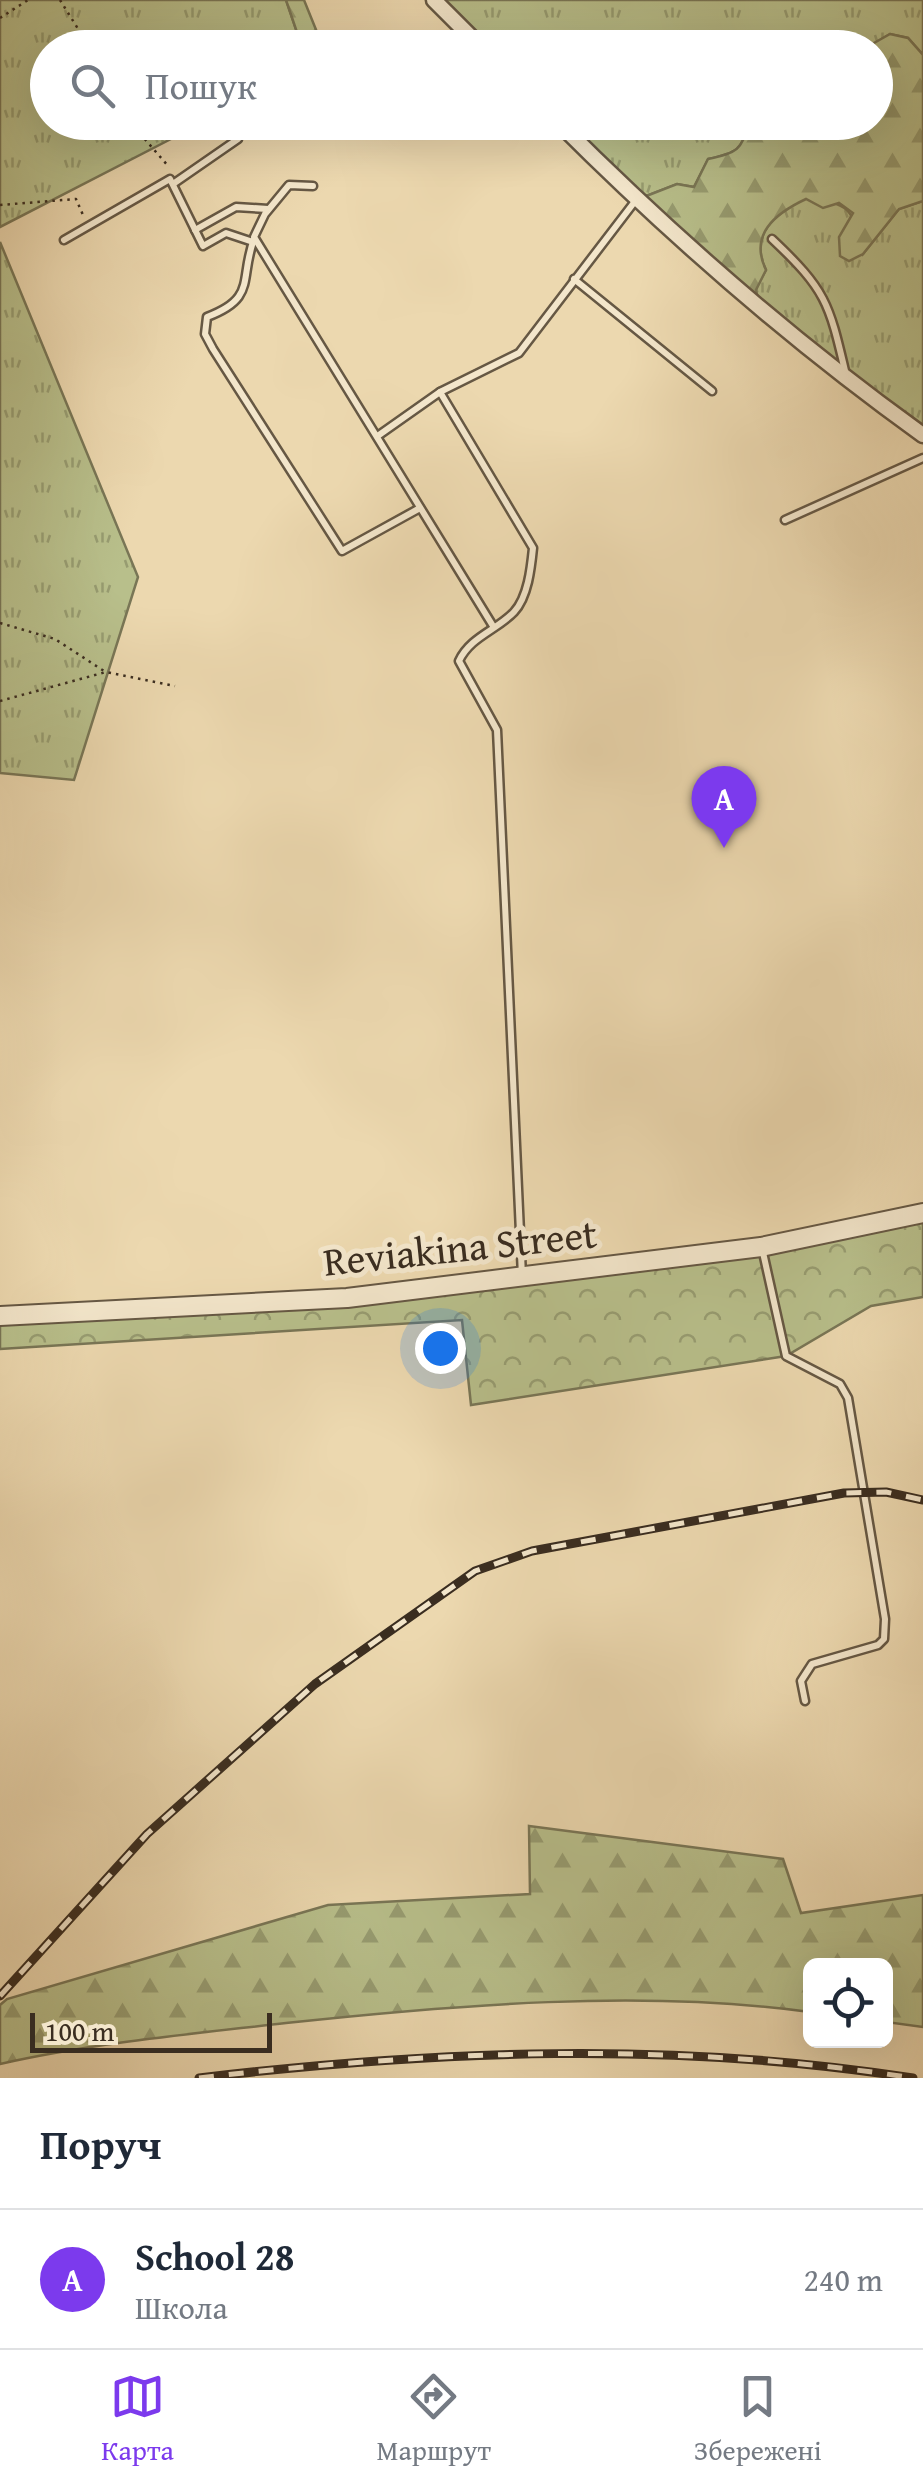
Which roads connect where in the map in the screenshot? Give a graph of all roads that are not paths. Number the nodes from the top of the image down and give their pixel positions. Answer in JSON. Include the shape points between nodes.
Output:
{"nodes":[{"id":1,"x":434,"y":0,"type":"edge"},
{"id":2,"x":464,"y":30,"type":"edge"},
{"id":3,"x":235,"y":140,"type":"edge"},
{"id":4,"x":576,"y":140,"type":"edge"},
{"id":5,"x":176,"y":182,"type":"junction"},
{"id":6,"x":313,"y":186,"type":"dead end"},
{"id":7,"x":636,"y":200,"type":"junction"},
{"id":8,"x":270,"y":208,"type":"junction"},
{"id":9,"x":195,"y":230,"type":"junction"},
{"id":10,"x":772,"y":239,"type":"dead end"},
{"id":11,"x":64,"y":240,"type":"dead end"},
{"id":12,"x":253,"y":240,"type":"junction"},
{"id":13,"x":574,"y":279,"type":"junction"},
{"id":14,"x":847,"y":381,"type":"junction"},
{"id":15,"x":712,"y":391,"type":"dead end"},
{"id":16,"x":440,"y":392,"type":"junction"},
{"id":17,"x":379,"y":435,"type":"junction"},
{"id":18,"x":923,"y":435,"type":"edge"},
{"id":19,"x":923,"y":458,"type":"edge"},
{"id":20,"x":420,"y":508,"type":"junction"},
{"id":21,"x":786,"y":520,"type":"dead end"},
{"id":22,"x":494,"y":626,"type":"junction"},
{"id":23,"x":923,"y":1213,"type":"edge"},
{"id":24,"x":762,"y":1247,"type":"junction"},
{"id":25,"x":522,"y":1276,"type":"junction"},
{"id":26,"x":0,"y":1316,"type":"edge"},
{"id":27,"x":804,"y":1701,"type":"dead end"}],
"edges":[{"from":1,"to":2,"type":"street"},
{"from":3,"to":5,"type":"lane"},
{"from":4,"to":7,"type":"street"},
{"from":5,"to":9,"type":"lane"},
{"from":5,"to":11,"type":"lane","via":[[170,179]]},
{"from":6,"to":8,"type":"lane","via":[[289,185]]},
{"from":7,"to":13,"type":"lane"},
{"from":7,"to":14,"type":"street"},
{"from":8,"to":9,"type":"lane","via":[[236,207]]},
{"from":8,"to":12,"type":"lane"},
{"from":9,"to":12,"type":"lane","via":[[203,246],[226,233]]},
{"from":10,"to":14,"type":"lane","via":[[835,316]]},
{"from":12,"to":17,"type":"lane"},
{"from":12,"to":20,"type":"lane","via":[[246,292],[208,317],[205,334],[213,350],[342,551]]},
{"from":13,"to":15,"type":"lane"},
{"from":13,"to":16,"type":"lane","via":[[519,353]]},
{"from":14,"to":18,"type":"street"},
{"from":16,"to":17,"type":"lane"},
{"from":16,"to":22,"type":"lane","via":[[532,548],[516,610]]},
{"from":17,"to":20,"type":"lane"},
{"from":19,"to":21,"type":"lane"},
{"from":20,"to":22,"type":"lane"},
{"from":22,"to":25,"type":"lane","via":[[459,662],[497,730]]},
{"from":23,"to":24,"type":"street","name":"Reviakina Street"},
{"from":24,"to":25,"type":"street","name":"Reviakina Street"},
{"from":24,"to":27,"type":"lane","via":[[786,1356],[840,1384],[848,1398],[885,1619],[878,1646],[812,1664],[801,1681]]},
{"from":25,"to":26,"type":"street","name":"Reviakina Street","via":[[347,1298]]}]}
